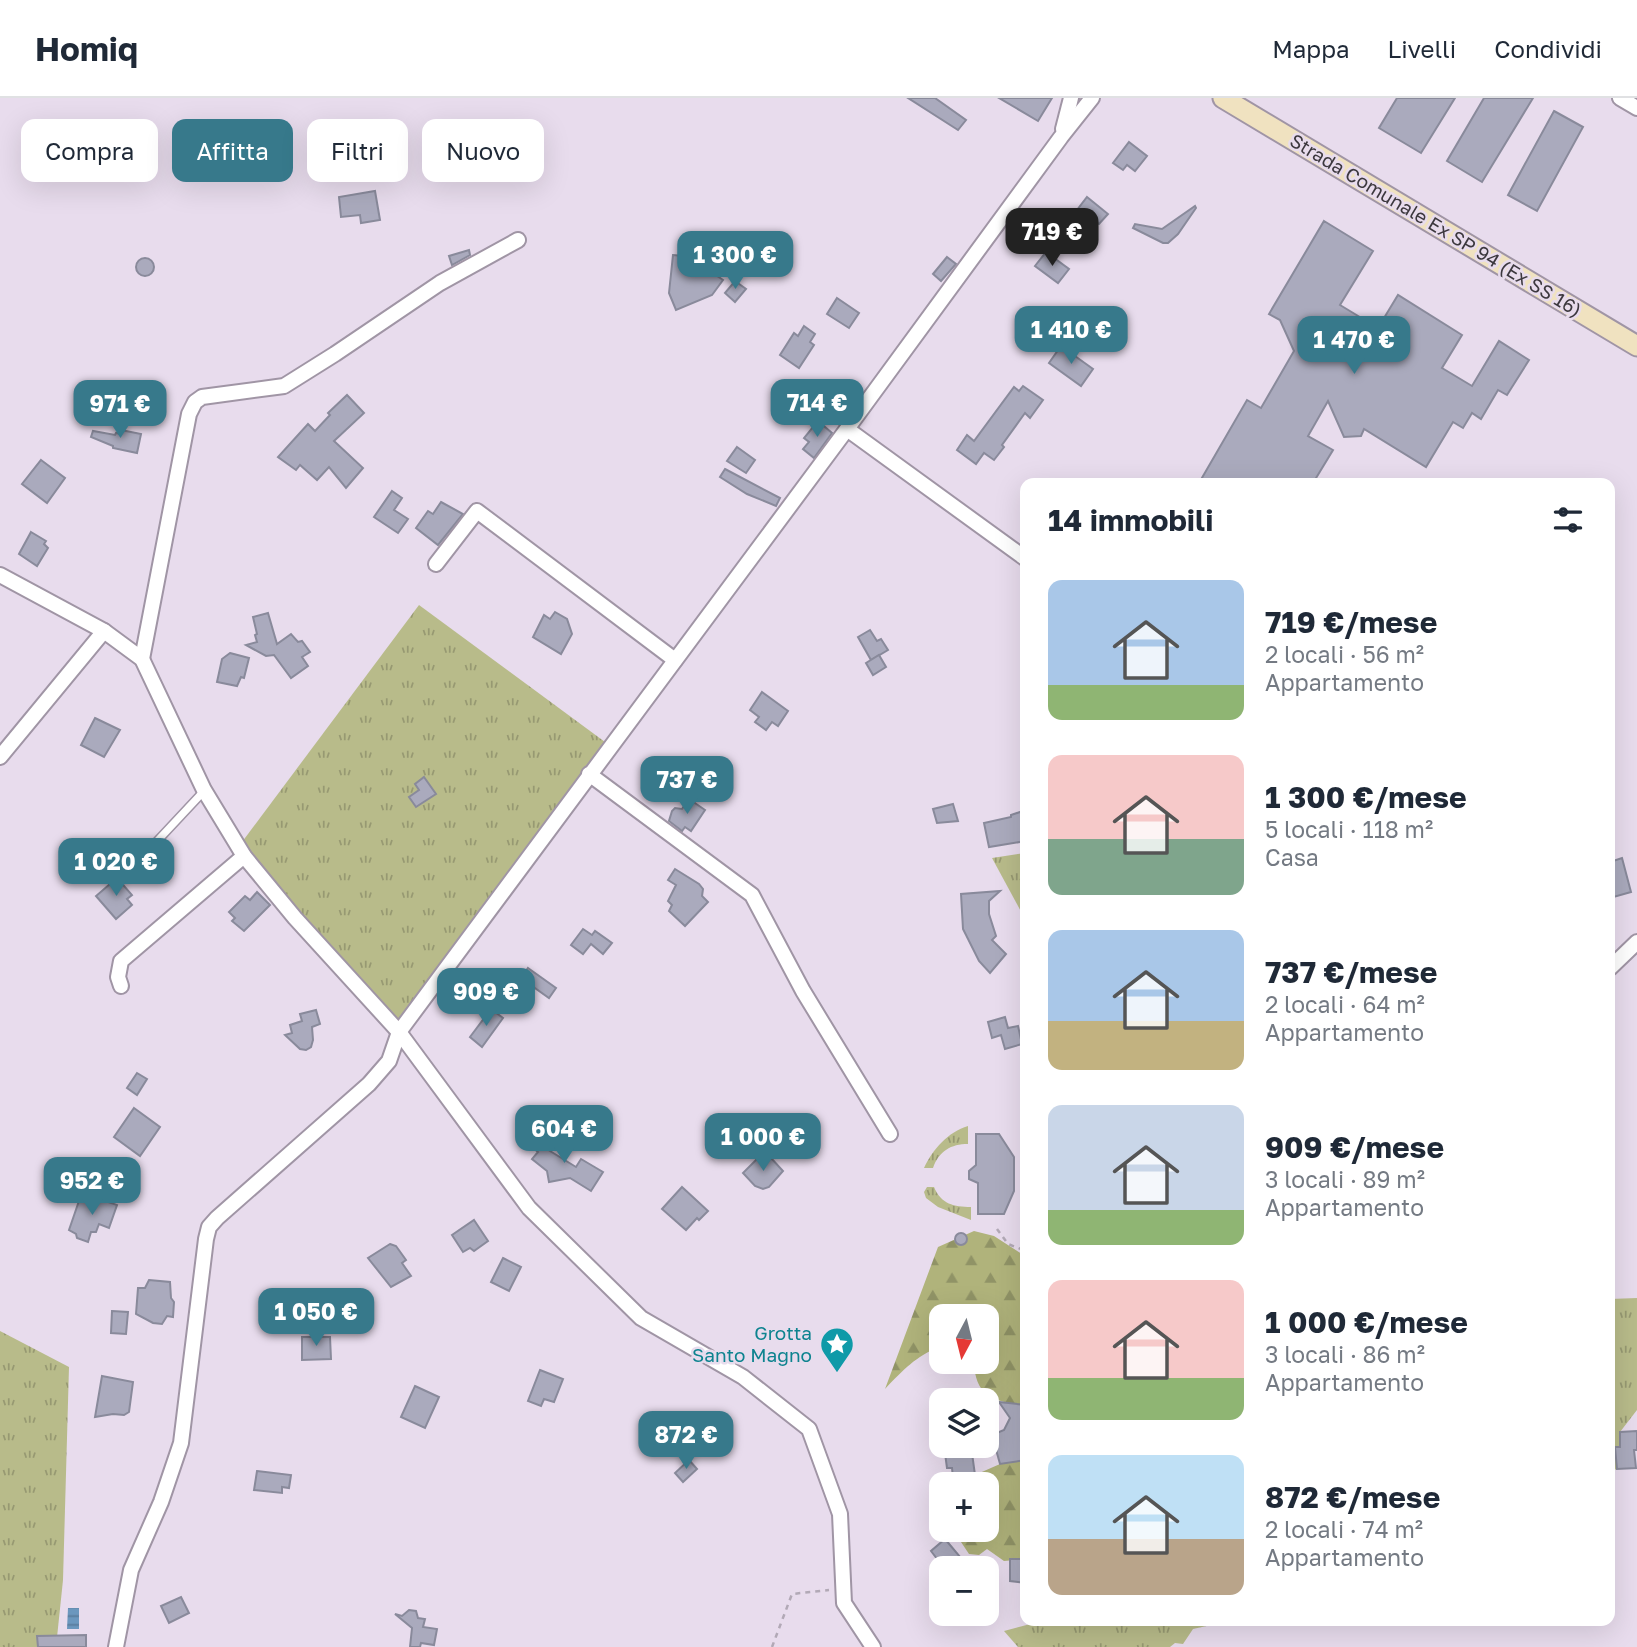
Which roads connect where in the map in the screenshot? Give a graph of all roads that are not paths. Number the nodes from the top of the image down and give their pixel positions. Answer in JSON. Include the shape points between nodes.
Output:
{"nodes":[{"id":1,"x":1071,"y":98,"type":"edge"},
{"id":2,"x":1092,"y":98,"type":"edge"},
{"id":3,"x":1620,"y":98,"type":"edge"},
{"id":4,"x":1229,"y":100,"type":"edge"},
{"id":5,"x":1637,"y":108,"type":"edge"},
{"id":6,"x":1060,"y":137,"type":"junction"},
{"id":7,"x":518,"y":240,"type":"dead end"},
{"id":8,"x":1637,"y":346,"type":"edge"},
{"id":9,"x":847,"y":429,"type":"junction"},
{"id":10,"x":1020,"y":555,"type":"edge"},
{"id":11,"x":436,"y":564,"type":"dead end"},
{"id":12,"x":0,"y":575,"type":"edge"},
{"id":13,"x":104,"y":631,"type":"junction"},
{"id":14,"x":142,"y":659,"type":"junction"},
{"id":15,"x":674,"y":660,"type":"junction"},
{"id":16,"x":0,"y":757,"type":"edge"},
{"id":17,"x":589,"y":774,"type":"junction"},
{"id":18,"x":204,"y":790,"type":"junction"},
{"id":19,"x":244,"y":856,"type":"junction"},
{"id":20,"x":131,"y":869,"type":"dead end"},
{"id":21,"x":1637,"y":942,"type":"edge"},
{"id":22,"x":1615,"y":963,"type":"edge"},
{"id":23,"x":121,"y":986,"type":"dead end"},
{"id":24,"x":399,"y":1032,"type":"junction"},
{"id":25,"x":890,"y":1134,"type":"dead end"},
{"id":26,"x":116,"y":1647,"type":"edge"},
{"id":27,"x":873,"y":1647,"type":"edge"}],
"edges":[{"from":1,"to":6,"type":"street"},
{"from":2,"to":6,"type":"street"},
{"from":3,"to":5,"type":"street"},
{"from":4,"to":8,"type":"main road","name":"Strada Comunale Ex SP 94 (Ex SS 16)"},
{"from":6,"to":9,"type":"street"},
{"from":7,"to":14,"type":"street","via":[[440,282],[284,386],[202,397],[195,402]]},
{"from":9,"to":10,"type":"street"},
{"from":9,"to":15,"type":"street"},
{"from":11,"to":15,"type":"street","via":[[477,512]]},
{"from":12,"to":13,"type":"street"},
{"from":13,"to":14,"type":"street"},
{"from":13,"to":16,"type":"street"},
{"from":14,"to":18,"type":"street"},
{"from":15,"to":17,"type":"street"},
{"from":17,"to":24,"type":"street"},
{"from":17,"to":25,"type":"street","via":[[752,895],[803,991]]},
{"from":18,"to":19,"type":"street"},
{"from":18,"to":20,"type":"lane"},
{"from":19,"to":23,"type":"street","via":[[121,961]]},
{"from":19,"to":24,"type":"street"},
{"from":21,"to":22,"type":"street"},
{"from":24,"to":26,"type":"street","via":[[389,1061],[369,1084],[209,1227],[181,1443],[131,1570]]},
{"from":24,"to":27,"type":"street","via":[[529,1208],[641,1318],[743,1377],[808,1429],[840,1514],[844,1603]]}]}
